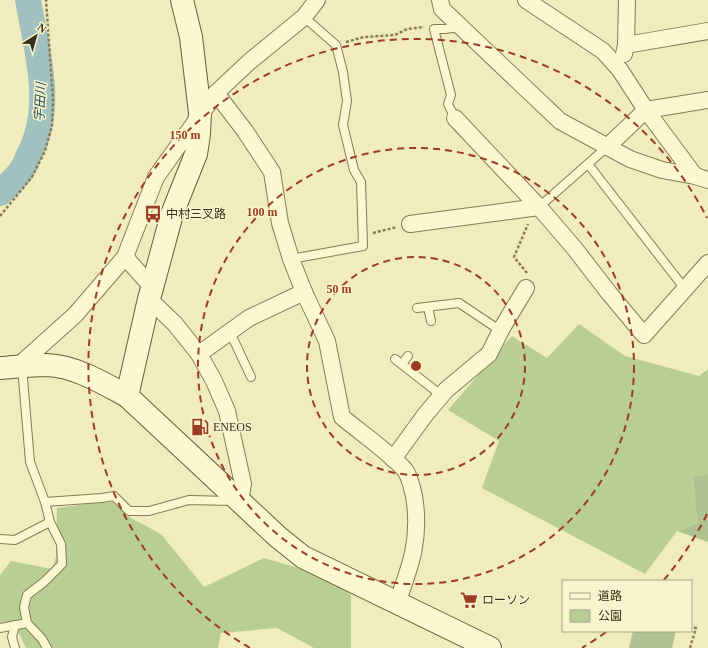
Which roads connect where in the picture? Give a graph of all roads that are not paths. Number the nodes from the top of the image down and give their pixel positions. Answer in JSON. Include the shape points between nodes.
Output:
{"nodes":[{"id":1,"x":182,"y":0,"type":"edge"},
{"id":2,"x":317,"y":0,"type":"edge"},
{"id":3,"x":440,"y":0,"type":"edge"},
{"id":4,"x":526,"y":0,"type":"edge"},
{"id":5,"x":627,"y":0,"type":"edge"},
{"id":6,"x":304,"y":17,"type":"junction"},
{"id":7,"x":461,"y":27,"type":"junction"},
{"id":8,"x":708,"y":31,"type":"edge"},
{"id":9,"x":626,"y":45,"type":"junction"},
{"id":10,"x":620,"y":70,"type":"junction"},
{"id":11,"x":216,"y":93,"type":"junction"},
{"id":12,"x":708,"y":100,"type":"edge"},
{"id":13,"x":646,"y":110,"type":"junction"},
{"id":14,"x":200,"y":113,"type":"junction"},
{"id":15,"x":455,"y":118,"type":"joint"},
{"id":16,"x":607,"y":147,"type":"junction"},
{"id":17,"x":588,"y":164,"type":"junction"},
{"id":18,"x":702,"y":178,"type":"edge"},
{"id":19,"x":539,"y":207,"type":"junction"},
{"id":20,"x":410,"y":224,"type":"road end"},
{"id":21,"x":125,"y":257,"type":"junction"},
{"id":22,"x":291,"y":259,"type":"junction"},
{"id":23,"x":708,"y":263,"type":"edge"},
{"id":24,"x":526,"y":288,"type":"road end"},
{"id":25,"x":685,"y":289,"type":"junction"},
{"id":26,"x":304,"y":292,"type":"junction"},
{"id":27,"x":150,"y":293,"type":"junction"},
{"id":28,"x":428,"y":307,"type":"junction"},
{"id":29,"x":416,"y":308,"type":"dead end"},
{"id":30,"x":431,"y":321,"type":"dead end"},
{"id":31,"x":501,"y":330,"type":"junction"},
{"id":32,"x":230,"y":332,"type":"junction"},
{"id":33,"x":199,"y":354,"type":"junction"},
{"id":34,"x":408,"y":356,"type":"dead end"},
{"id":35,"x":13,"y":367,"type":"edge"},
{"id":36,"x":251,"y":377,"type":"dead end"},
{"id":37,"x":441,"y":395,"type":"junction"},
{"id":38,"x":127,"y":396,"type":"junction"},
{"id":39,"x":394,"y":459,"type":"junction"},
{"id":40,"x":240,"y":501,"type":"junction"},
{"id":41,"x":45,"y":502,"type":"junction"},
{"id":42,"x":50,"y":522,"type":"junction"},
{"id":43,"x":0,"y":539,"type":"edge"},
{"id":44,"x":397,"y":603,"type":"junction"},
{"id":45,"x":27,"y":623,"type":"junction"},
{"id":46,"x":16,"y":625,"type":"junction"},
{"id":47,"x":0,"y":628,"type":"edge"},
{"id":48,"x":476,"y":645,"type":"edge"},
{"id":49,"x":15,"y":648,"type":"edge"},
{"id":50,"x":47,"y":648,"type":"edge"}],
"edges":[{"from":1,"to":14,"type":"street","via":[[191,37]]},
{"from":2,"to":6,"type":"street"},
{"from":3,"to":7,"type":"street","via":[[442,9]]},
{"from":4,"to":10,"type":"street","via":[[603,51]]},
{"from":5,"to":9,"type":"street"},
{"from":6,"to":11,"type":"street"},
{"from":6,"to":22,"type":"lane","via":[[336,45],[343,72],[347,101],[343,125],[354,170],[361,182],[363,246]]},
{"from":7,"to":15,"type":"lane","via":[[434,29],[451,95],[448,104]]},
{"from":7,"to":16,"type":"street","via":[[560,121]]},
{"from":8,"to":9,"type":"street"},
{"from":9,"to":10,"type":"street"},
{"from":10,"to":13,"type":"street"},
{"from":11,"to":14,"type":"street"},
{"from":11,"to":22,"type":"street","via":[[272,172],[280,223]]},
{"from":12,"to":13,"type":"street"},
{"from":13,"to":16,"type":"street"},
{"from":13,"to":18,"type":"street"},
{"from":14,"to":21,"type":"street","via":[[156,177]]},
{"from":14,"to":27,"type":"street","via":[[196,154],[172,214]]},
{"from":15,"to":19,"type":"street"},
{"from":16,"to":17,"type":"lane"},
{"from":16,"to":18,"type":"street","via":[[630,159],[662,170]]},
{"from":17,"to":19,"type":"lane"},
{"from":17,"to":25,"type":"lane"},
{"from":19,"to":20,"type":"street"},
{"from":19,"to":25,"type":"street","via":[[644,335]]},
{"from":21,"to":27,"type":"street"},
{"from":21,"to":35,"type":"street","via":[[75,315]]},
{"from":22,"to":26,"type":"street"},
{"from":23,"to":25,"type":"street"},
{"from":24,"to":31,"type":"street"},
{"from":26,"to":32,"type":"street","via":[[249,318]]},
{"from":26,"to":39,"type":"street","via":[[327,341],[342,417]]},
{"from":27,"to":33,"type":"street"},
{"from":27,"to":38,"type":"street"},
{"from":28,"to":29,"type":"lane"},
{"from":28,"to":30,"type":"lane"},
{"from":28,"to":31,"type":"lane","via":[[459,303]]},
{"from":31,"to":37,"type":"street","via":[[489,354]]},
{"from":32,"to":33,"type":"street"},
{"from":32,"to":36,"type":"lane"},
{"from":33,"to":40,"type":"street","via":[[227,411],[243,484]]},
{"from":34,"to":37,"type":"lane","via":[[398,362]]},
{"from":35,"to":38,"type":"street","via":[[48,365],[68,369]]},
{"from":35,"to":41,"type":"lane","via":[[30,462]]},
{"from":37,"to":39,"type":"street"},
{"from":38,"to":40,"type":"street"},
{"from":39,"to":44,"type":"street","via":[[406,472],[412,487],[417,533],[410,565]]},
{"from":40,"to":41,"type":"lane","via":[[189,500],[149,511],[129,511],[114,496]]},
{"from":40,"to":44,"type":"street","via":[[303,557]]},
{"from":41,"to":42,"type":"lane"},
{"from":42,"to":43,"type":"lane","via":[[15,540]]},
{"from":42,"to":45,"type":"lane","via":[[60,544],[62,564],[27,595],[24,607]]},
{"from":44,"to":48,"type":"street"},
{"from":45,"to":46,"type":"lane"},
{"from":45,"to":50,"type":"lane","via":[[42,638]]},
{"from":46,"to":47,"type":"lane"},
{"from":46,"to":49,"type":"lane","via":[[12,637]]}]}
